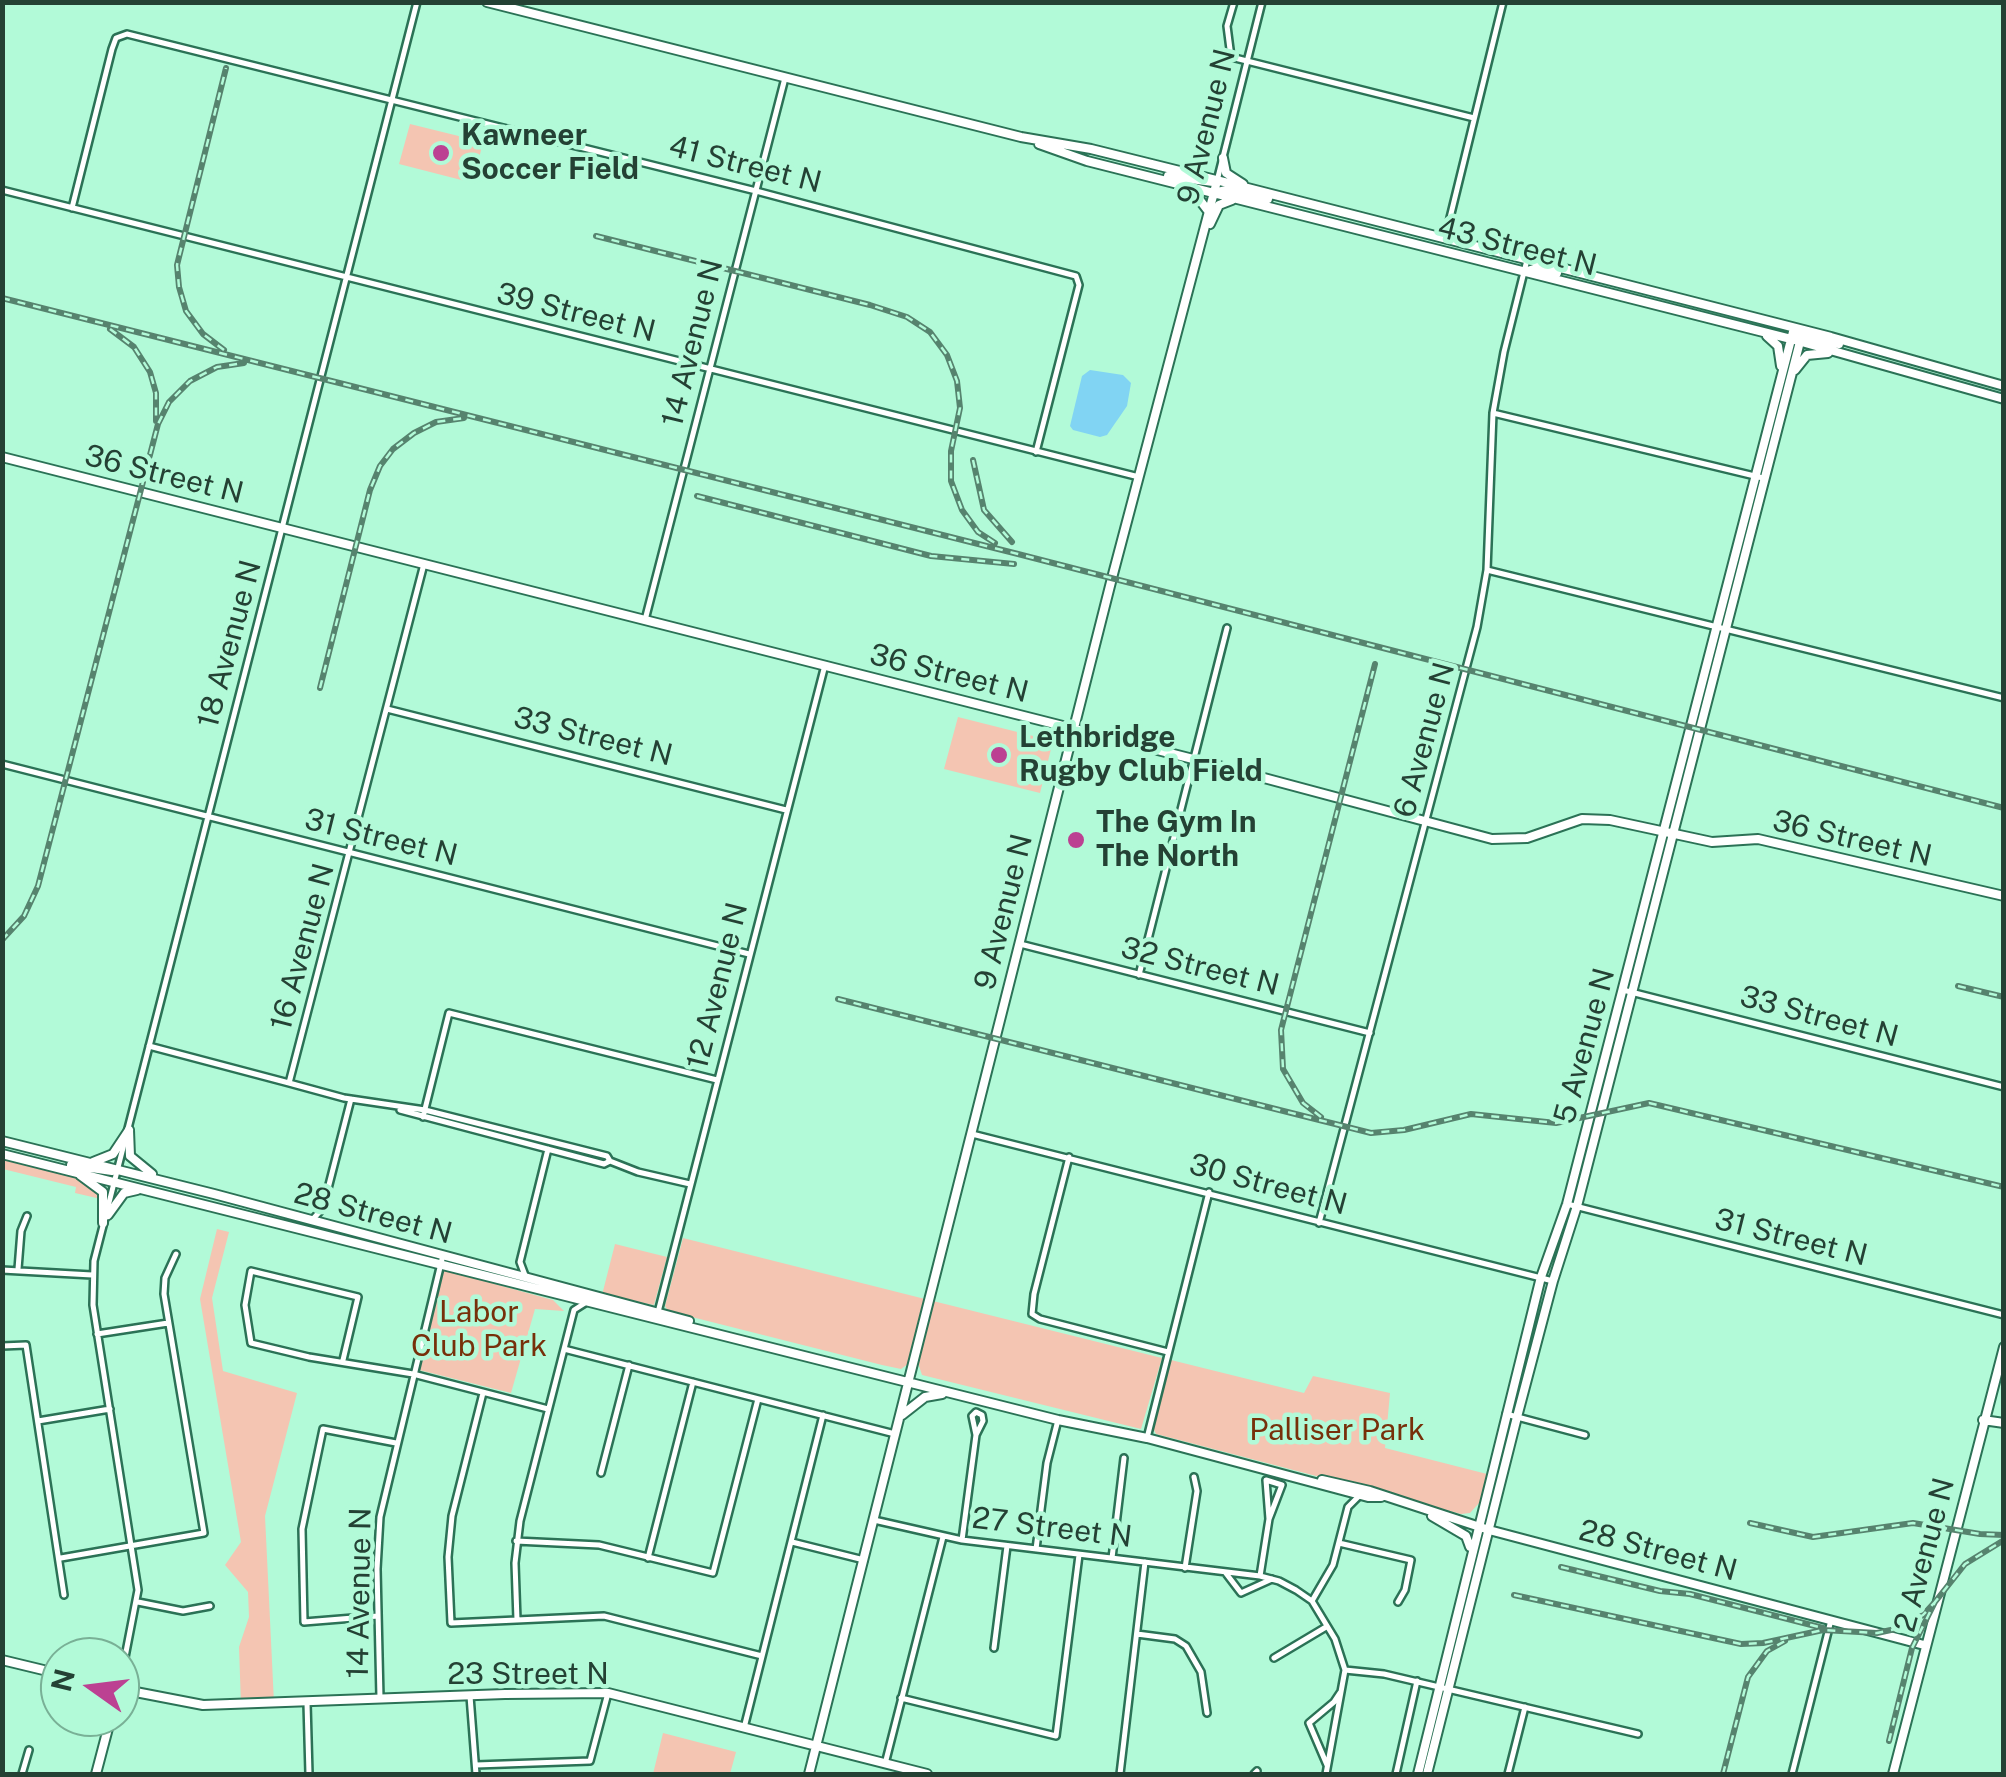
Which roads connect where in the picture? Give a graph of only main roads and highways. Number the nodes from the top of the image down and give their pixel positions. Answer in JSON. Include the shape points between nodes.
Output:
{"nodes":[{"id":1,"x":487,"y":2,"type":"edge"},
{"id":2,"x":1021,"y":137,"type":"junction"},
{"id":3,"x":1223,"y":158,"type":"road end"},
{"id":4,"x":1126,"y":170,"type":"junction"},
{"id":5,"x":1217,"y":181,"type":"junction"},
{"id":6,"x":1172,"y":182,"type":"junction"},
{"id":7,"x":1256,"y":191,"type":"junction"},
{"id":8,"x":1214,"y":193,"type":"junction"},
{"id":9,"x":1244,"y":200,"type":"junction"},
{"id":10,"x":1314,"y":205,"type":"junction"},
{"id":11,"x":1209,"y":212,"type":"junction"},
{"id":12,"x":1201,"y":242,"type":"junction"},
{"id":13,"x":1524,"y":272,"type":"junction"},
{"id":14,"x":1616,"y":282,"type":"junction"},
{"id":15,"x":1760,"y":332,"type":"junction"},
{"id":16,"x":1798,"y":335,"type":"junction"},
{"id":17,"x":1849,"y":354,"type":"junction"},
{"id":18,"x":1790,"y":378,"type":"junction"},
{"id":19,"x":1779,"y":385,"type":"junction"},
{"id":20,"x":2004,"y":386,"type":"edge"},
{"id":21,"x":2004,"y":399,"type":"edge"},
{"id":22,"x":2,"y":457,"type":"edge"},
{"id":23,"x":1759,"y":477,"type":"junction"},
{"id":24,"x":1074,"y":729,"type":"junction"},
{"id":25,"x":1667,"y":832,"type":"junction"},
{"id":26,"x":2004,"y":896,"type":"edge"},
{"id":27,"x":2,"y":1141,"type":"edge"},
{"id":28,"x":2,"y":1154,"type":"edge"},
{"id":29,"x":27,"y":1160,"type":"junction"},
{"id":30,"x":92,"y":1163,"type":"junction"},
{"id":31,"x":71,"y":1170,"type":"junction"},
{"id":32,"x":118,"y":1170,"type":"junction"},
{"id":33,"x":114,"y":1180,"type":"junction"},
{"id":34,"x":168,"y":1182,"type":"junction"},
{"id":35,"x":156,"y":1191,"type":"junction"},
{"id":36,"x":214,"y":1194,"type":"junction"},
{"id":37,"x":1572,"y":1205,"type":"junction"},
{"id":38,"x":442,"y":1259,"type":"junction"},
{"id":39,"x":657,"y":1315,"type":"junction"},
{"id":40,"x":2004,"y":1347,"type":"edge"},
{"id":41,"x":909,"y":1382,"type":"junction"},
{"id":42,"x":950,"y":1392,"type":"junction"},
{"id":43,"x":899,"y":1418,"type":"junction"},
{"id":44,"x":1984,"y":1420,"type":"junction"},
{"id":45,"x":2004,"y":1423,"type":"edge"},
{"id":46,"x":1295,"y":1476,"type":"junction"},
{"id":47,"x":1381,"y":1497,"type":"junction"},
{"id":48,"x":1415,"y":1506,"type":"junction"},
{"id":49,"x":1477,"y":1526,"type":"junction"},
{"id":50,"x":1490,"y":1530,"type":"junction"},
{"id":51,"x":1470,"y":1555,"type":"junction"},
{"id":52,"x":1924,"y":1645,"type":"junction"},
{"id":53,"x":2,"y":1660,"type":"edge"},
{"id":54,"x":40,"y":1669,"type":"edge"},
{"id":55,"x":140,"y":1691,"type":"edge"},
{"id":56,"x":106,"y":1737,"type":"edge"},
{"id":57,"x":816,"y":1746,"type":"junction"},
{"id":58,"x":96,"y":1774,"type":"edge"},
{"id":59,"x":809,"y":1774,"type":"edge"},
{"id":60,"x":928,"y":1774,"type":"edge"},
{"id":61,"x":1418,"y":1774,"type":"edge"},
{"id":62,"x":1427,"y":1774,"type":"edge"},
{"id":63,"x":1893,"y":1774,"type":"edge"}],
"edges":[{"from":1,"to":2,"type":"main road","name":"43 Street N"},
{"from":2,"to":4,"type":"main road","name":"43 Street N"},
{"from":2,"to":5,"type":"main road","name":"43 Street N"},
{"from":3,"to":7,"type":"main road","via":[[1228,175]]},
{"from":4,"to":5,"type":"main road"},
{"from":4,"to":6,"type":"main road","name":"43 Street N"},
{"from":5,"to":7,"type":"main road","name":"43 Street N"},
{"from":5,"to":8,"type":"main road","name":"9 Avenue N"},
{"from":6,"to":8,"type":"main road","name":"43 Street N"},
{"from":6,"to":11,"type":"main road","via":[[1196,195]]},
{"from":7,"to":10,"type":"main road","name":"43 Street N"},
{"from":8,"to":9,"type":"main road","name":"43 Street N"},
{"from":8,"to":10,"type":"main road"},
{"from":8,"to":11,"type":"main road","name":"9 Avenue N"},
{"from":9,"to":12,"type":"main road","via":[[1219,206]]},
{"from":9,"to":13,"type":"main road","name":"43 Street N"},
{"from":10,"to":14,"type":"main road","name":"43 Street N"},
{"from":11,"to":12,"type":"main road","name":"9 Avenue N"},
{"from":12,"to":24,"type":"main road","name":"9 Avenue N"},
{"from":13,"to":14,"type":"main road","via":[[1538,268]]},
{"from":13,"to":15,"type":"main road","name":"43 Street N"},
{"from":14,"to":16,"type":"main road","name":"43 Street N"},
{"from":15,"to":16,"type":"main road","name":"43 Street N"},
{"from":15,"to":19,"type":"main road","via":[[1778,346]]},
{"from":16,"to":17,"type":"main road","name":"43 Street N"},
{"from":16,"to":18,"type":"main road","name":"5 Avenue N"},
{"from":16,"to":19,"type":"main road","name":"5 Avenue N"},
{"from":16,"to":20,"type":"main road","name":"43 Street N"},
{"from":17,"to":18,"type":"main road","via":[[1812,353]]},
{"from":17,"to":21,"type":"main road","name":"43 Street N"},
{"from":18,"to":23,"type":"main road","name":"5 Avenue N"},
{"from":19,"to":23,"type":"main road","name":"5 Avenue N"},
{"from":22,"to":24,"type":"main road","name":"36 Street N"},
{"from":23,"to":25,"type":"main road","name":"5 Avenue N"},
{"from":24,"to":25,"type":"main road","name":"36 Street N","via":[[1492,839],[1527,838],[1582,819]]},
{"from":24,"to":41,"type":"main road","name":"9 Avenue N"},
{"from":25,"to":26,"type":"main road","name":"36 Street N","via":[[1712,842],[1758,840]]},
{"from":25,"to":37,"type":"main road","name":"5 Avenue N"},
{"from":27,"to":30,"type":"main road","name":"28 Street N"},
{"from":28,"to":29,"type":"main road","name":"28 Street N"},
{"from":29,"to":31,"type":"main road","name":"28 Street N"},
{"from":29,"to":32,"type":"main road"},
{"from":30,"to":32,"type":"main road","name":"28 Street N"},
{"from":30,"to":34,"type":"main road","via":[[113,1154],[129,1130],[134,1162]]},
{"from":31,"to":33,"type":"main road","name":"28 Street N"},
{"from":31,"to":35,"type":"main road","via":[[104,1192],[103,1223],[124,1192]]},
{"from":32,"to":34,"type":"main road","name":"28 Street N"},
{"from":33,"to":35,"type":"main road","name":"28 Street N"},
{"from":33,"to":36,"type":"main road"},
{"from":34,"to":36,"type":"main road","name":"28 Street N"},
{"from":35,"to":38,"type":"main road","name":"28 Street N"},
{"from":36,"to":38,"type":"main road","name":"28 Street N"},
{"from":37,"to":49,"type":"main road","name":"5 Avenue N","via":[[1541,1277]]},
{"from":37,"to":50,"type":"main road","name":"5 Avenue N"},
{"from":38,"to":39,"type":"main road","name":"28 Street N"},
{"from":38,"to":39,"type":"main road","name":"28 Street N"},
{"from":39,"to":41,"type":"main road","name":"28 Street N"},
{"from":40,"to":44,"type":"main road","name":"2 Avenue N"},
{"from":41,"to":42,"type":"main road","name":"28 Street N"},
{"from":41,"to":43,"type":"main road","name":"9 Avenue N"},
{"from":42,"to":43,"type":"main road","via":[[925,1397]]},
{"from":42,"to":46,"type":"main road","name":"28 Street N"},
{"from":43,"to":57,"type":"main road","name":"9 Avenue N"},
{"from":44,"to":45,"type":"main road"},
{"from":44,"to":52,"type":"main road","name":"2 Avenue N"},
{"from":46,"to":47,"type":"main road","name":"28 Street N"},
{"from":46,"to":47,"type":"main road","name":"28 Street N"},
{"from":47,"to":48,"type":"main road","name":"28 Street N"},
{"from":48,"to":49,"type":"main road","name":"28 Street N"},
{"from":48,"to":51,"type":"main road","via":[[1466,1536]]},
{"from":49,"to":50,"type":"main road","name":"28 Street N"},
{"from":49,"to":51,"type":"main road","name":"5 Avenue N"},
{"from":50,"to":52,"type":"main road","name":"28 Street N"},
{"from":50,"to":62,"type":"main road","name":"5 Avenue N"},
{"from":51,"to":61,"type":"main road","name":"5 Avenue N"},
{"from":52,"to":63,"type":"main road","name":"2 Avenue N"},
{"from":53,"to":54,"type":"main road"},
{"from":55,"to":57,"type":"main road","name":"23 Street N","via":[[202,1705],[608,1694]]},
{"from":56,"to":58,"type":"main road"},
{"from":57,"to":59,"type":"main road","name":"9 Avenue N"},
{"from":57,"to":60,"type":"main road","name":"23 Street N"}]}
